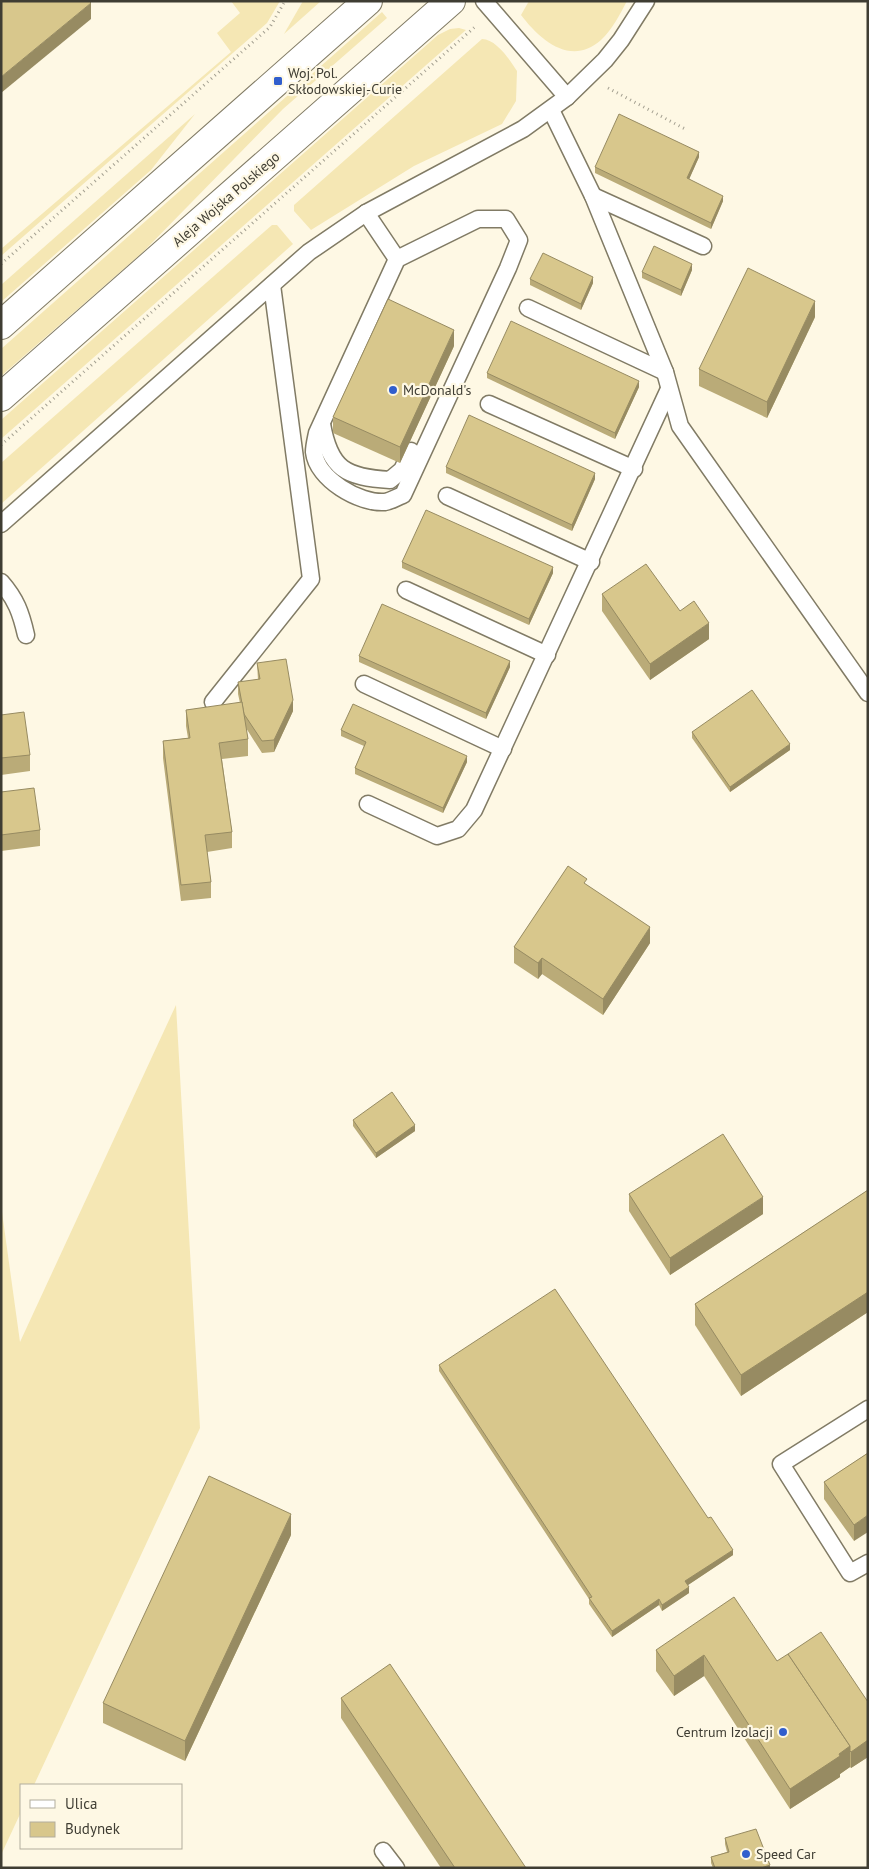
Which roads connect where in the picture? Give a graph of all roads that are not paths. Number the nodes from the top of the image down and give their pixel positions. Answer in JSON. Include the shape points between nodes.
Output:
{"nodes":[{"id":1,"x":368,"y":1,"type":"edge"},
{"id":2,"x":451,"y":1,"type":"edge"},
{"id":3,"x":646,"y":1,"type":"edge"},
{"id":4,"x":488,"y":6,"type":"edge"},
{"id":5,"x":567,"y":97,"type":"junction"},
{"id":6,"x":550,"y":110,"type":"junction"},
{"id":7,"x":593,"y":196,"type":"junction"},
{"id":8,"x":366,"y":213,"type":"junction"},
{"id":9,"x":703,"y":246,"type":"dead end"},
{"id":10,"x":397,"y":259,"type":"junction"},
{"id":11,"x":272,"y":285,"type":"junction"},
{"id":12,"x":528,"y":308,"type":"dead end"},
{"id":13,"x":1,"y":325,"type":"edge"},
{"id":14,"x":665,"y":372,"type":"junction"},
{"id":15,"x":669,"y":389,"type":"junction"},
{"id":16,"x":1,"y":397,"type":"edge"},
{"id":17,"x":489,"y":404,"type":"dead end"},
{"id":18,"x":634,"y":469,"type":"junction"},
{"id":19,"x":447,"y":496,"type":"dead end"},
{"id":20,"x":1,"y":524,"type":"edge"},
{"id":21,"x":590,"y":562,"type":"junction"},
{"id":22,"x":1,"y":582,"type":"edge"},
{"id":23,"x":406,"y":590,"type":"dead end"},
{"id":24,"x":26,"y":635,"type":"dead end"},
{"id":25,"x":547,"y":655,"type":"junction"},
{"id":26,"x":364,"y":684,"type":"dead end"},
{"id":27,"x":868,"y":693,"type":"edge"},
{"id":28,"x":213,"y":702,"type":"dead end"},
{"id":29,"x":503,"y":750,"type":"junction"},
{"id":30,"x":368,"y":804,"type":"dead end"},
{"id":31,"x":868,"y":1409,"type":"edge"},
{"id":32,"x":868,"y":1563,"type":"edge"},
{"id":33,"x":383,"y":1851,"type":"dead end"},
{"id":34,"x":396,"y":1868,"type":"edge"}],
"edges":[{"from":1,"to":13,"type":"main road"},
{"from":2,"to":16,"type":"main road","name":"Aleja Wojska Polskiego"},
{"from":3,"to":5,"type":"lane","via":[[621,40]]},
{"from":4,"to":5,"type":"lane"},
{"from":5,"to":6,"type":"lane"},
{"from":6,"to":7,"type":"lane"},
{"from":6,"to":8,"type":"lane","via":[[494,145]]},
{"from":7,"to":9,"type":"lane"},
{"from":7,"to":14,"type":"lane"},
{"from":8,"to":10,"type":"lane"},
{"from":8,"to":11,"type":"lane","via":[[309,252]]},
{"from":10,"to":10,"type":"lane","via":[[322,422],[314,451],[319,466],[340,488],[367,500],[386,502],[403,495],[519,240],[506,219],[478,219]]},
{"from":11,"to":20,"type":"lane"},
{"from":11,"to":28,"type":"lane","via":[[296,511],[311,579]]},
{"from":12,"to":14,"type":"lane"},
{"from":14,"to":15,"type":"lane"},
{"from":15,"to":18,"type":"lane"},
{"from":15,"to":27,"type":"lane","via":[[680,426]]},
{"from":17,"to":18,"type":"lane"},
{"from":18,"to":21,"type":"lane"},
{"from":19,"to":21,"type":"lane"},
{"from":21,"to":25,"type":"lane"},
{"from":22,"to":24,"type":"lane","via":[[16,600]]},
{"from":23,"to":25,"type":"lane"},
{"from":25,"to":29,"type":"lane"},
{"from":26,"to":29,"type":"lane"},
{"from":29,"to":30,"type":"lane","via":[[474,810],[458,829],[437,836]]},
{"from":31,"to":32,"type":"lane","via":[[781,1464],[850,1573]]},
{"from":33,"to":34,"type":"lane"}]}
